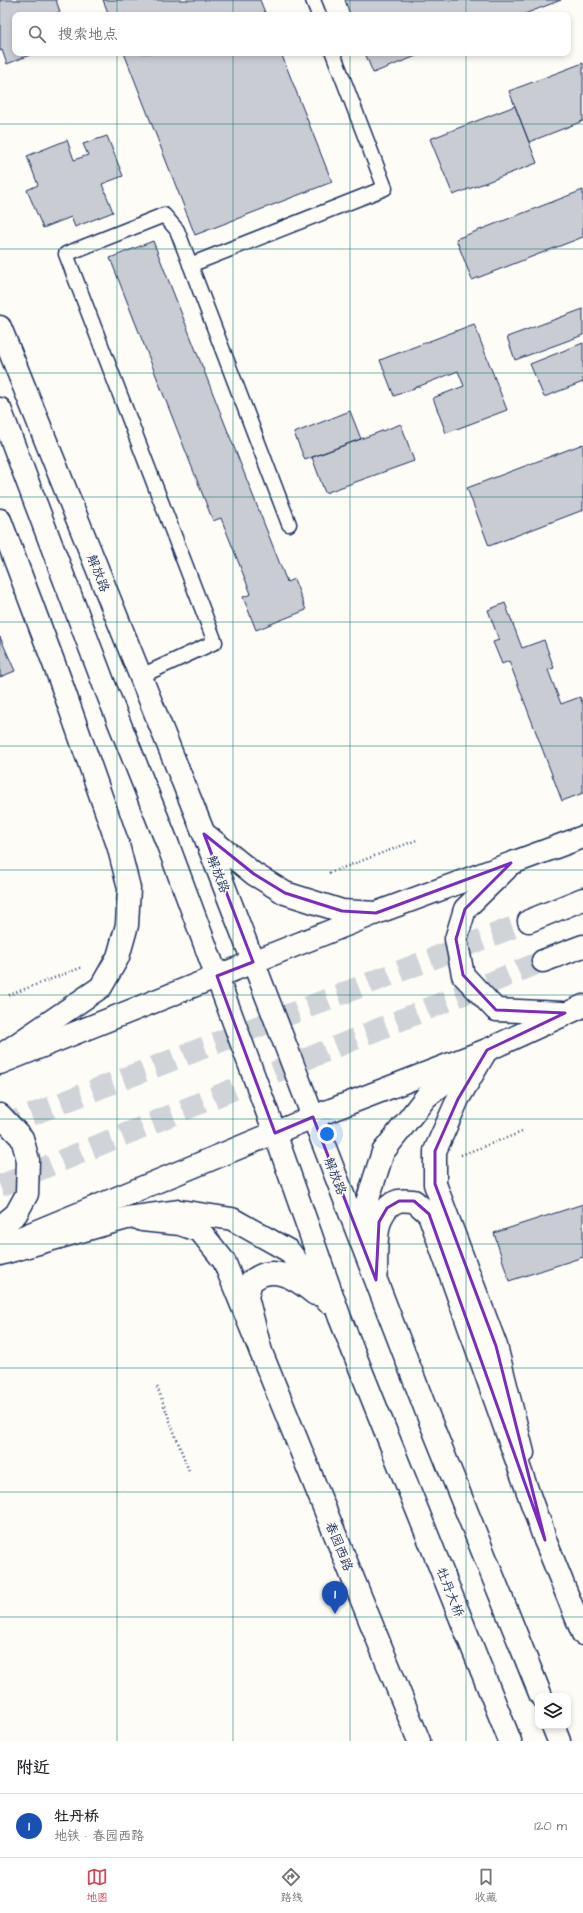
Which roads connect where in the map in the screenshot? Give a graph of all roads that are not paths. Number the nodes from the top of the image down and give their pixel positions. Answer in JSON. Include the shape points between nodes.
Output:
{"nodes":[{"id":1,"x":313,"y":0,"type":"edge"},
{"id":2,"x":318,"y":12,"type":"edge"},
{"id":3,"x":334,"y":56,"type":"edge"},
{"id":4,"x":190,"y":264,"type":"junction"},
{"id":5,"x":0,"y":327,"type":"edge"},
{"id":6,"x":0,"y":409,"type":"edge"},
{"id":7,"x":0,"y":520,"type":"edge"},
{"id":8,"x":289,"y":524,"type":"dead end"},
{"id":9,"x":142,"y":676,"type":"junction"},
{"id":10,"x":204,"y":834,"type":"junction"},
{"id":11,"x":583,"y":837,"type":"edge"},
{"id":12,"x":511,"y":864,"type":"junction"},
{"id":13,"x":583,"y":899,"type":"edge"},
{"id":14,"x":376,"y":913,"type":"junction"},
{"id":15,"x":529,"y":921,"type":"tunnel mouth"},
{"id":16,"x":583,"y":946,"type":"edge"},
{"id":17,"x":253,"y":962,"type":"junction"},
{"id":18,"x":543,"y":962,"type":"tunnel mouth"},
{"id":19,"x":217,"y":976,"type":"junction"},
{"id":20,"x":574,"y":1009,"type":"edge"},
{"id":21,"x":487,"y":1050,"type":"junction"},
{"id":22,"x":0,"y":1056,"type":"edge"},
{"id":23,"x":0,"y":1063,"type":"edge"},
{"id":24,"x":0,"y":1115,"type":"edge"},
{"id":25,"x":313,"y":1117,"type":"junction"},
{"id":26,"x":275,"y":1133,"type":"junction"},
{"id":27,"x":127,"y":1218,"type":"junction"},
{"id":28,"x":0,"y":1227,"type":"edge"},
{"id":29,"x":0,"y":1246,"type":"edge"},
{"id":30,"x":0,"y":1254,"type":"edge"},
{"id":31,"x":376,"y":1280,"type":"junction"},
{"id":32,"x":340,"y":1318,"type":"junction"},
{"id":33,"x":261,"y":1352,"type":"junction"},
{"id":34,"x":545,"y":1540,"type":"junction"},
{"id":35,"x":583,"y":1634,"type":"edge"},
{"id":36,"x":540,"y":1693,"type":"edge"},
{"id":37,"x":554,"y":1729,"type":"edge"},
{"id":38,"x":419,"y":1741,"type":"edge"},
{"id":39,"x":510,"y":1741,"type":"edge"},
{"id":40,"x":559,"y":1741,"type":"edge"}],
"edges":[{"from":1,"to":2,"type":"lane"},
{"from":3,"to":4,"type":"lane","via":[[385,188]]},
{"from":4,"to":8,"type":"lane"},
{"from":4,"to":9,"type":"lane","via":[[177,230],[164,215],[66,254],[215,642]]},
{"from":5,"to":9,"type":"main road","name":"解放路"},
{"from":6,"to":19,"type":"main road"},
{"from":7,"to":22,"type":"main road","via":[[118,845],[129,888],[127,925],[118,957],[101,987]]},
{"from":9,"to":10,"type":"main road","name":"解放路"},
{"from":10,"to":14,"type":"main road","via":[[254,874],[285,893],[342,911]]},
{"from":10,"to":17,"type":"main road","name":"解放路"},
{"from":11,"to":12,"type":"main road"},
{"from":12,"to":14,"type":"main road"},
{"from":12,"to":20,"type":"main road","via":[[465,909],[456,939],[463,974],[496,1010]]},
{"from":13,"to":15,"type":"main road"},
{"from":14,"to":17,"type":"main road"},
{"from":16,"to":18,"type":"main road"},
{"from":17,"to":19,"type":"main road"},
{"from":17,"to":25,"type":"main road","name":"解放路"},
{"from":19,"to":23,"type":"main road"},
{"from":19,"to":26,"type":"main road"},
{"from":20,"to":21,"type":"main road"},
{"from":21,"to":25,"type":"main road"},
{"from":21,"to":31,"type":"main road","via":[[426,1097],[383,1152],[366,1205]]},
{"from":21,"to":34,"type":"main road","via":[[458,1099],[435,1151],[435,1184],[496,1346]]},
{"from":24,"to":28,"type":"main road","via":[[22,1138],[28,1160],[27,1194],[16,1214]]},
{"from":25,"to":26,"type":"main road"},
{"from":25,"to":31,"type":"main road","name":"解放路"},
{"from":26,"to":29,"type":"main road"},
{"from":26,"to":32,"type":"main road"},
{"from":27,"to":30,"type":"main road"},
{"from":27,"to":32,"type":"main road","via":[[180,1211],[232,1220],[289,1251]]},
{"from":27,"to":33,"type":"main road","via":[[180,1224],[200,1231],[224,1261]]},
{"from":31,"to":34,"type":"main road","via":[[379,1222],[387,1208],[399,1201],[414,1201],[429,1214]]},
{"from":31,"to":36,"type":"main road","name":"解放路"},
{"from":32,"to":33,"type":"main road","via":[[305,1285],[281,1274],[265,1273],[251,1281],[247,1297]]},
{"from":32,"to":39,"type":"main road","name":"牡丹大桥"},
{"from":33,"to":38,"type":"main road","name":"春园西路"},
{"from":34,"to":35,"type":"main road"},
{"from":37,"to":40,"type":"main road"}]}
